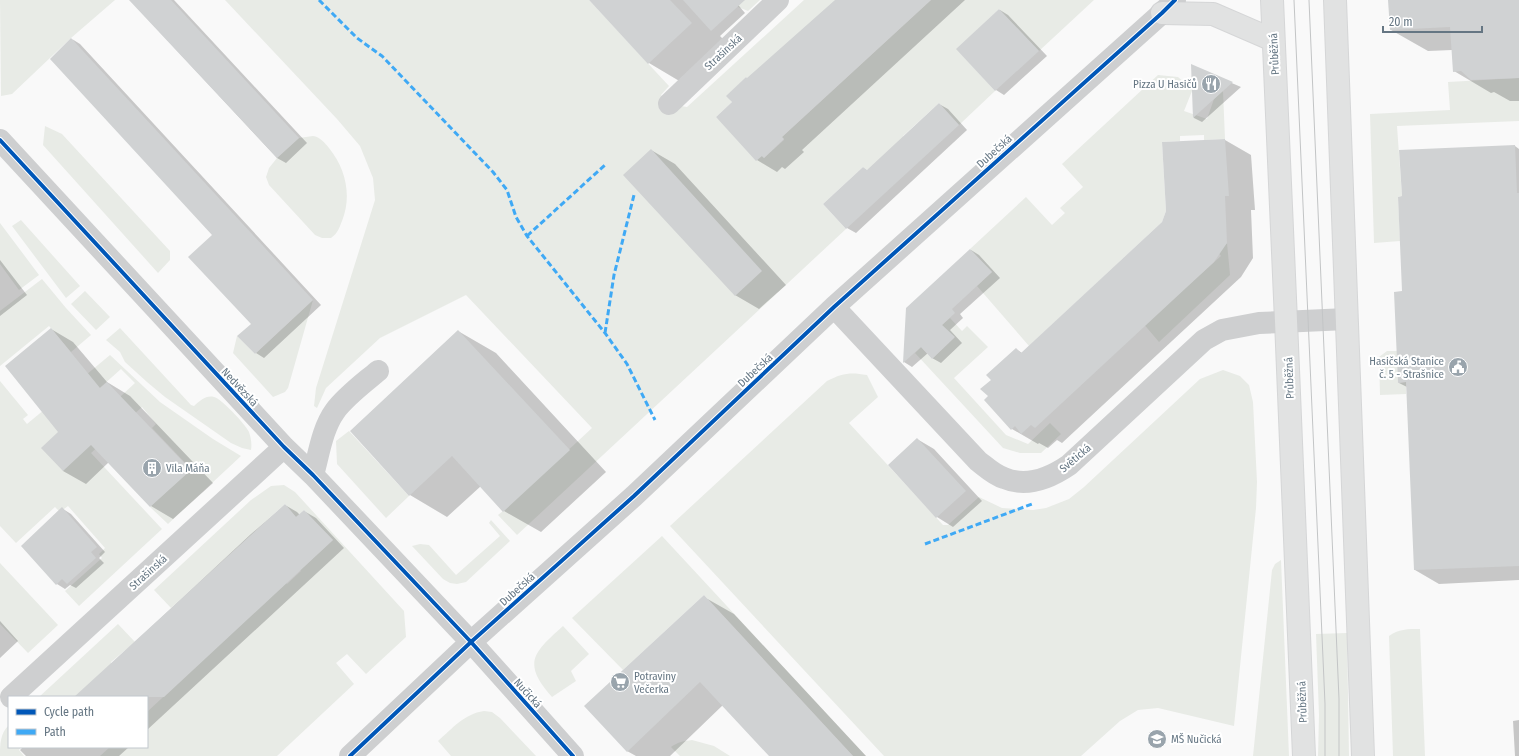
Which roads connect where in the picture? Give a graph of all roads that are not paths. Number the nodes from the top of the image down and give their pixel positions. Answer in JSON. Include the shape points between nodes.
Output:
{"nodes":[{"id":1,"x":778,"y":0,"type":"edge"},
{"id":2,"x":1272,"y":0,"type":"edge"},
{"id":3,"x":1335,"y":0,"type":"edge"},
{"id":4,"x":1168,"y":6,"type":"edge"},
{"id":5,"x":1273,"y":40,"type":"junction"},
{"id":6,"x":669,"y":104,"type":"dead end"},
{"id":7,"x":0,"y":140,"type":"edge"},
{"id":8,"x":834,"y":307,"type":"junction"},
{"id":9,"x":1347,"y":319,"type":"junction"},
{"id":10,"x":1286,"y":321,"type":"junction"},
{"id":11,"x":378,"y":371,"type":"dead end"},
{"id":12,"x":284,"y":447,"type":"junction"},
{"id":13,"x":313,"y":475,"type":"junction"},
{"id":14,"x":471,"y":642,"type":"junction"},
{"id":15,"x":12,"y":696,"type":"edge"},
{"id":16,"x":8,"y":700,"type":"edge"},
{"id":17,"x":0,"y":707,"type":"edge"},
{"id":18,"x":350,"y":756,"type":"edge"},
{"id":19,"x":573,"y":756,"type":"edge"},
{"id":20,"x":1304,"y":756,"type":"edge"},
{"id":21,"x":1363,"y":756,"type":"edge"}],
"edges":[{"from":1,"to":6,"type":"street","name":"Strašínská"},
{"from":2,"to":5,"type":"main road","name":"Průběžná"},
{"from":3,"to":9,"type":"main road"},
{"from":4,"to":5,"type":"main road","via":[[1213,14]]},
{"from":4,"to":8,"type":"street","name":"Dubečská"},
{"from":5,"to":10,"type":"main road","name":"Průběžná"},
{"from":7,"to":12,"type":"street","name":"Nedvězská"},
{"from":8,"to":10,"type":"street","name":"Světická","via":[[978,461],[1004,478],[1021,482],[1039,481],[1060,472],[1204,340],[1222,330]]},
{"from":8,"to":14,"type":"street","name":"Dubečská","via":[[634,496]]},
{"from":9,"to":10,"type":"street","name":"Světická"},
{"from":9,"to":21,"type":"main road"},
{"from":10,"to":20,"type":"main road","name":"Průběžná"},
{"from":11,"to":13,"type":"street","via":[[342,403],[332,416],[324,434]]},
{"from":12,"to":13,"type":"street","name":"Nedvězská"},
{"from":12,"to":15,"type":"street","name":"Strašínská"},
{"from":13,"to":14,"type":"street","name":"Nedvězská"},
{"from":14,"to":18,"type":"street","name":"Dubečská"},
{"from":14,"to":19,"type":"street","name":"Nučická"},
{"from":16,"to":17,"type":"street","name":"Strašínská"}]}
